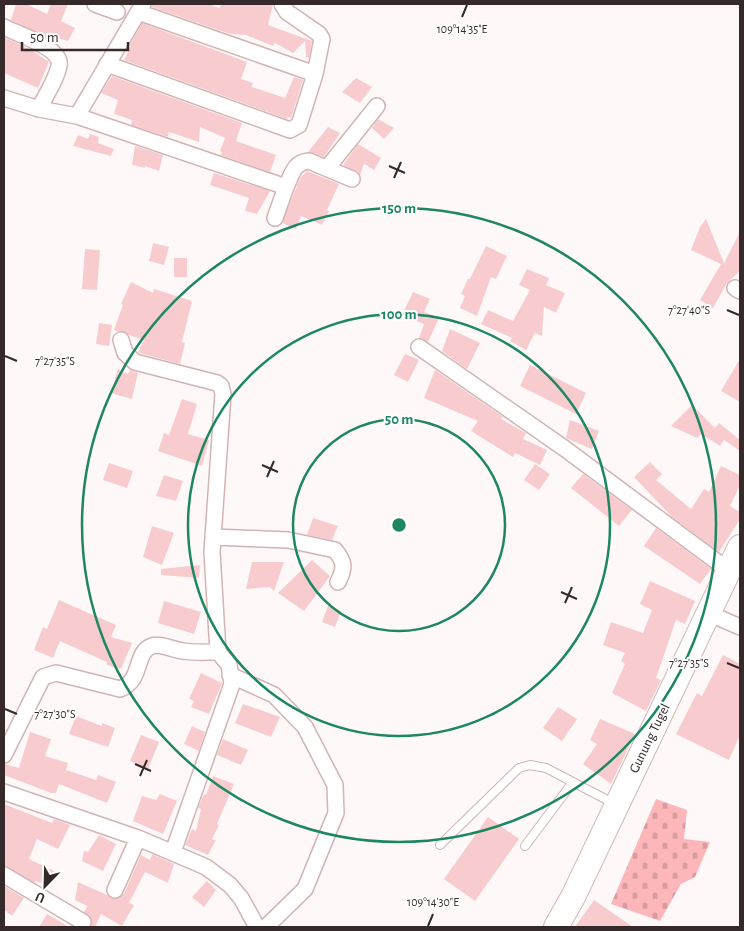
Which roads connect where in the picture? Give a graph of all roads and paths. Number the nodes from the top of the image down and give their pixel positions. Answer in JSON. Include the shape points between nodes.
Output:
{"nodes":[{"id":1,"x":95,"y":4,"type":"edge"},
{"id":2,"x":282,"y":4,"type":"edge"},
{"id":3,"x":140,"y":8,"type":"edge"},
{"id":4,"x":117,"y":12,"type":"dead end"},
{"id":5,"x":4,"y":27,"type":"edge"},
{"id":6,"x":107,"y":64,"type":"junction"},
{"id":7,"x":315,"y":74,"type":"junction"},
{"id":8,"x":4,"y":98,"type":"edge"},
{"id":9,"x":377,"y":106,"type":"dead end"},
{"id":10,"x":39,"y":109,"type":"junction"},
{"id":11,"x":77,"y":116,"type":"junction"},
{"id":12,"x":328,"y":168,"type":"junction"},
{"id":13,"x":352,"y":179,"type":"dead end"},
{"id":14,"x":286,"y":187,"type":"junction"},
{"id":15,"x":275,"y":218,"type":"dead end"},
{"id":16,"x":121,"y":340,"type":"dead end"},
{"id":17,"x":419,"y":346,"type":"dead end"},
{"id":18,"x":214,"y":537,"type":"junction"},
{"id":19,"x":740,"y":547,"type":"edge"},
{"id":20,"x":728,"y":570,"type":"junction"},
{"id":21,"x":338,"y":582,"type":"dead end"},
{"id":22,"x":708,"y":613,"type":"junction"},
{"id":23,"x":740,"y":627,"type":"edge"},
{"id":24,"x":218,"y":652,"type":"junction"},
{"id":25,"x":230,"y":676,"type":"junction"},
{"id":26,"x":4,"y":755,"type":"edge"},
{"id":27,"x":572,"y":782,"type":"junction"},
{"id":28,"x":4,"y":792,"type":"edge"},
{"id":29,"x":617,"y":805,"type":"junction"},
{"id":30,"x":138,"y":838,"type":"junction"},
{"id":31,"x":440,"y":845,"type":"dead end"},
{"id":32,"x":525,"y":846,"type":"dead end"},
{"id":33,"x":173,"y":852,"type":"junction"},
{"id":34,"x":4,"y":875,"type":"edge"},
{"id":35,"x":115,"y":890,"type":"dead end"},
{"id":36,"x":84,"y":922,"type":"dead end"},
{"id":37,"x":257,"y":927,"type":"edge"},
{"id":38,"x":266,"y":927,"type":"edge"},
{"id":39,"x":556,"y":927,"type":"edge"}],
"edges":[{"from":1,"to":4,"type":"street"},
{"from":2,"to":7,"type":"street","via":[[287,12],[322,39]]},
{"from":3,"to":6,"type":"street"},
{"from":3,"to":7,"type":"street"},
{"from":5,"to":10,"type":"street","via":[[47,48],[58,57],[57,72]]},
{"from":6,"to":7,"type":"street","via":[[290,130],[299,125]]},
{"from":6,"to":11,"type":"street"},
{"from":8,"to":10,"type":"street"},
{"from":9,"to":12,"type":"street"},
{"from":10,"to":11,"type":"street"},
{"from":11,"to":14,"type":"street"},
{"from":12,"to":13,"type":"street"},
{"from":12,"to":14,"type":"street","via":[[302,161],[296,165]]},
{"from":14,"to":15,"type":"street"},
{"from":16,"to":18,"type":"street","via":[[124,353],[135,362],[217,383],[223,390]]},
{"from":17,"to":20,"type":"street","via":[[564,448]]},
{"from":18,"to":21,"type":"street","via":[[288,540],[335,550],[343,560],[344,568]]},
{"from":18,"to":24,"type":"street","via":[[212,552]]},
{"from":19,"to":20,"type":"main road","name":"Gunung Tugel"},
{"from":20,"to":22,"type":"main road","name":"Gunung Tugel"},
{"from":22,"to":23,"type":"street"},
{"from":22,"to":29,"type":"main road","name":"Gunung Tugel"},
{"from":24,"to":25,"type":"street","via":[[229,665]]},
{"from":24,"to":26,"type":"street","via":[[184,652],[151,646],[144,652],[135,677],[128,686],[120,689],[56,673],[43,677]]},
{"from":25,"to":33,"type":"street","via":[[232,684],[226,704]]},
{"from":25,"to":38,"type":"street","via":[[274,695],[304,726],[335,785],[336,813],[305,889]]},
{"from":27,"to":29,"type":"lane"},
{"from":27,"to":31,"type":"lane","via":[[546,768],[530,765],[518,768]]},
{"from":27,"to":32,"type":"lane"},
{"from":28,"to":30,"type":"street"},
{"from":29,"to":39,"type":"main road","name":"Gunung Tugel"},
{"from":30,"to":33,"type":"street"},
{"from":30,"to":35,"type":"street"},
{"from":33,"to":37,"type":"street","via":[[206,867],[230,885],[242,898]]},
{"from":34,"to":36,"type":"street"}]}
